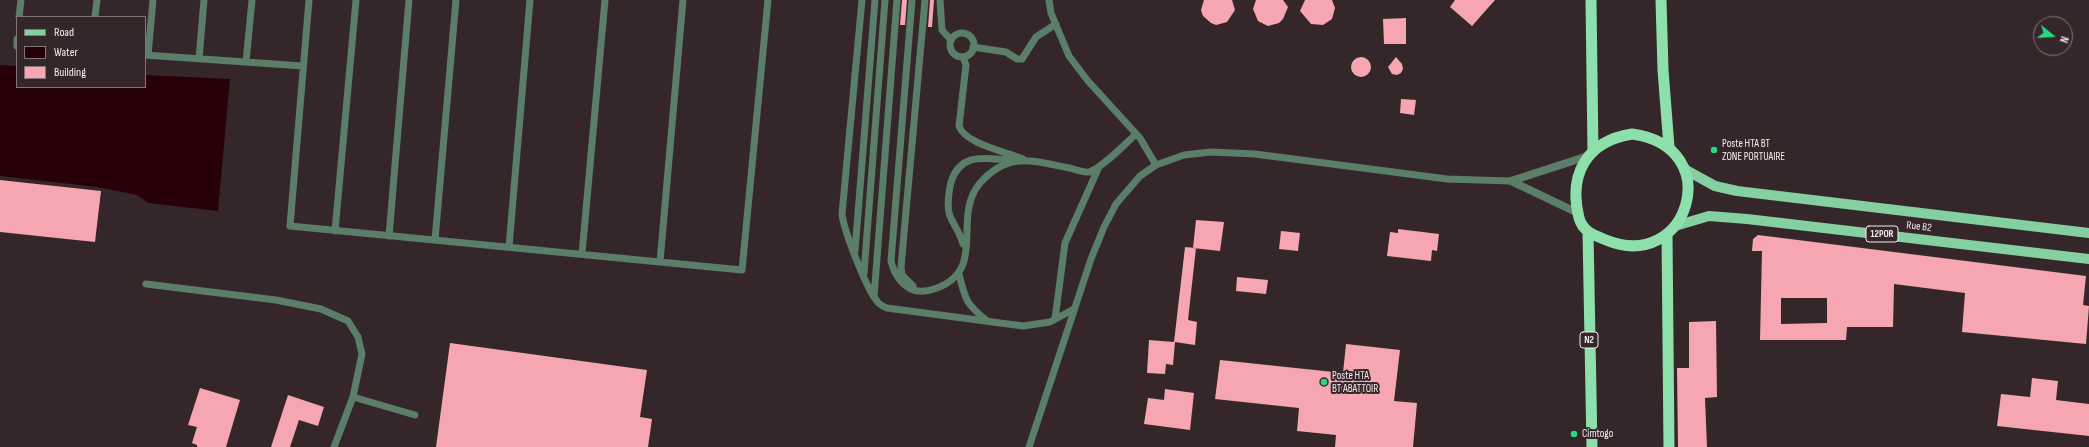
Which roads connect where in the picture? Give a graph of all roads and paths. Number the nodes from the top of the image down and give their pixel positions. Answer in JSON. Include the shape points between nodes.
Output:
{"nodes":[{"id":1,"x":20,"y":0,"type":"edge"},
{"id":2,"x":97,"y":0,"type":"edge"},
{"id":3,"x":153,"y":0,"type":"edge"},
{"id":4,"x":204,"y":0,"type":"edge"},
{"id":5,"x":252,"y":0,"type":"edge"},
{"id":6,"x":309,"y":0,"type":"edge"},
{"id":7,"x":356,"y":0,"type":"edge"},
{"id":8,"x":409,"y":0,"type":"edge"},
{"id":9,"x":456,"y":0,"type":"edge"},
{"id":10,"x":530,"y":0,"type":"edge"},
{"id":11,"x":605,"y":0,"type":"edge"},
{"id":12,"x":684,"y":0,"type":"edge"},
{"id":13,"x":768,"y":0,"type":"edge"},
{"id":14,"x":862,"y":0,"type":"edge"},
{"id":15,"x":875,"y":0,"type":"edge"},
{"id":16,"x":885,"y":0,"type":"edge"},
{"id":17,"x":897,"y":0,"type":"edge"},
{"id":18,"x":912,"y":0,"type":"edge"},
{"id":19,"x":925,"y":0,"type":"edge"},
{"id":20,"x":940,"y":0,"type":"edge"},
{"id":21,"x":1049,"y":0,"type":"edge"},
{"id":22,"x":1591,"y":0,"type":"edge"},
{"id":23,"x":1661,"y":0,"type":"edge"},
{"id":24,"x":19,"y":16,"type":"edge"},
{"id":25,"x":95,"y":16,"type":"edge"},
{"id":26,"x":1056,"y":24,"type":"junction"},
{"id":27,"x":951,"y":40,"type":"junction"},
{"id":28,"x":973,"y":47,"type":"junction"},
{"id":29,"x":146,"y":55,"type":"edge"},
{"id":30,"x":963,"y":57,"type":"junction"},
{"id":31,"x":199,"y":59,"type":"junction"},
{"id":32,"x":246,"y":62,"type":"junction"},
{"id":33,"x":304,"y":66,"type":"junction"},
{"id":34,"x":1136,"y":134,"type":"junction"},
{"id":35,"x":1669,"y":147,"type":"junction"},
{"id":36,"x":1591,"y":154,"type":"junction"},
{"id":37,"x":1025,"y":161,"type":"junction"},
{"id":38,"x":1156,"y":165,"type":"junction"},
{"id":39,"x":1098,"y":169,"type":"junction"},
{"id":40,"x":1684,"y":169,"type":"junction"},
{"id":41,"x":1510,"y":181,"type":"junction"},
{"id":42,"x":1578,"y":213,"type":"junction"},
{"id":43,"x":1675,"y":226,"type":"junction"},
{"id":44,"x":335,"y":230,"type":"junction"},
{"id":45,"x":1588,"y":232,"type":"junction"},
{"id":46,"x":2089,"y":232,"type":"edge"},
{"id":47,"x":1667,"y":234,"type":"junction"},
{"id":48,"x":389,"y":236,"type":"junction"},
{"id":49,"x":435,"y":240,"type":"junction"},
{"id":50,"x":509,"y":247,"type":"junction"},
{"id":51,"x":855,"y":253,"type":"junction"},
{"id":52,"x":966,"y":253,"type":"junction"},
{"id":53,"x":582,"y":254,"type":"junction"},
{"id":54,"x":2089,"y":259,"type":"edge"},
{"id":55,"x":660,"y":262,"type":"junction"},
{"id":56,"x":959,"y":274,"type":"junction"},
{"id":57,"x":864,"y":275,"type":"junction"},
{"id":58,"x":146,"y":284,"type":"dead end"},
{"id":59,"x":920,"y":292,"type":"junction"},
{"id":60,"x":874,"y":297,"type":"junction"},
{"id":61,"x":1074,"y":310,"type":"junction"},
{"id":62,"x":1056,"y":319,"type":"junction"},
{"id":63,"x":988,"y":321,"type":"junction"},
{"id":64,"x":353,"y":397,"type":"junction"},
{"id":65,"x":415,"y":415,"type":"dead end"},
{"id":66,"x":334,"y":447,"type":"edge"},
{"id":67,"x":1029,"y":447,"type":"edge"},
{"id":68,"x":1592,"y":447,"type":"edge"},
{"id":69,"x":1669,"y":447,"type":"edge"}],
"edges":[{"from":1,"to":24,"type":"lane"},
{"from":2,"to":25,"type":"lane"},
{"from":3,"to":29,"type":"lane"},
{"from":4,"to":31,"type":"lane"},
{"from":5,"to":32,"type":"lane"},
{"from":6,"to":33,"type":"lane"},
{"from":7,"to":44,"type":"lane"},
{"from":8,"to":48,"type":"lane"},
{"from":9,"to":49,"type":"lane"},
{"from":10,"to":50,"type":"lane"},
{"from":11,"to":53,"type":"lane"},
{"from":12,"to":55,"type":"lane"},
{"from":13,"to":55,"type":"lane","via":[[742,270]]},
{"from":14,"to":51,"type":"lane","via":[[842,214]]},
{"from":15,"to":51,"type":"lane"},
{"from":16,"to":57,"type":"lane"},
{"from":17,"to":60,"type":"lane"},
{"from":18,"to":59,"type":"lane","via":[[891,261],[899,281]]},
{"from":19,"to":59,"type":"lane","via":[[901,267],[902,275]]},
{"from":20,"to":27,"type":"lane","via":[[942,30]]},
{"from":21,"to":26,"type":"lane"},
{"from":22,"to":36,"type":"highway","number":"N2"},
{"from":23,"to":35,"type":"highway","number":"N2"},
{"from":26,"to":28,"type":"lane","via":[[1036,37],[1022,58],[1017,59],[1006,52]]},
{"from":26,"to":34,"type":"lane","via":[[1069,56]]},
{"from":27,"to":28,"type":"lane","via":[[957,34],[965,34],[972,39]]},
{"from":27,"to":30,"type":"lane","via":[[951,50],[956,56]]},
{"from":28,"to":30,"type":"lane","via":[[970,54]]},
{"from":29,"to":31,"type":"lane"},
{"from":30,"to":37,"type":"lane","via":[[966,65],[961,132],[976,142]]},
{"from":31,"to":32,"type":"lane"},
{"from":32,"to":33,"type":"lane"},
{"from":33,"to":44,"type":"lane","via":[[290,226]]},
{"from":34,"to":38,"type":"lane"},
{"from":34,"to":39,"type":"lane"},
{"from":35,"to":36,"type":"highway","number":"N2","via":[[1648,136],[1632,134],[1616,137],[1601,144]]},
{"from":35,"to":40,"type":"highway","number":"N2"},
{"from":36,"to":41,"type":"street"},
{"from":36,"to":42,"type":"highway","number":"N2","via":[[1580,170],[1577,187]]},
{"from":37,"to":39,"type":"lane","via":[[1087,172]]},
{"from":37,"to":52,"type":"lane","via":[[1010,161],[979,184],[968,213]]},
{"from":37,"to":52,"type":"lane","via":[[981,159],[969,160],[959,165],[953,176],[948,201],[949,214],[961,234]]},
{"from":38,"to":41,"type":"lane","via":[[1184,155],[1211,152],[1255,154],[1447,179]]},
{"from":38,"to":61,"type":"lane","via":[[1140,176],[1116,204],[1094,253]]},
{"from":39,"to":62,"type":"lane","via":[[1065,243]]},
{"from":40,"to":43,"type":"highway","number":"N2","via":[[1688,185],[1687,202]]},
{"from":40,"to":46,"type":"main road","name":"Rue B2","number":"12POR","via":[[1715,186],[1737,191]]},
{"from":41,"to":42,"type":"street"},
{"from":42,"to":45,"type":"highway","number":"N2"},
{"from":43,"to":47,"type":"highway","number":"N2"},
{"from":43,"to":54,"type":"main road","name":"Rue B2","number":"12POR","via":[[1709,216],[1747,219]]},
{"from":44,"to":48,"type":"lane"},
{"from":45,"to":47,"type":"highway","number":"N2","via":[[1625,246],[1642,246]]},
{"from":45,"to":68,"type":"highway","number":"N2"},
{"from":47,"to":69,"type":"highway"},
{"from":48,"to":49,"type":"lane"},
{"from":49,"to":50,"type":"lane"},
{"from":50,"to":53,"type":"lane"},
{"from":51,"to":57,"type":"lane"},
{"from":52,"to":56,"type":"lane"},
{"from":53,"to":55,"type":"lane"},
{"from":56,"to":59,"type":"lane","via":[[949,284]]},
{"from":56,"to":63,"type":"lane","via":[[964,298],[974,311]]},
{"from":57,"to":60,"type":"lane"},
{"from":58,"to":64,"type":"lane","via":[[276,300],[321,309],[348,321],[358,337],[362,354]]},
{"from":60,"to":63,"type":"lane","via":[[880,305],[887,308]]},
{"from":61,"to":62,"type":"lane"},
{"from":61,"to":67,"type":"lane"},
{"from":62,"to":63,"type":"lane","via":[[1023,326]]},
{"from":64,"to":65,"type":"lane"},
{"from":64,"to":66,"type":"lane"}]}
